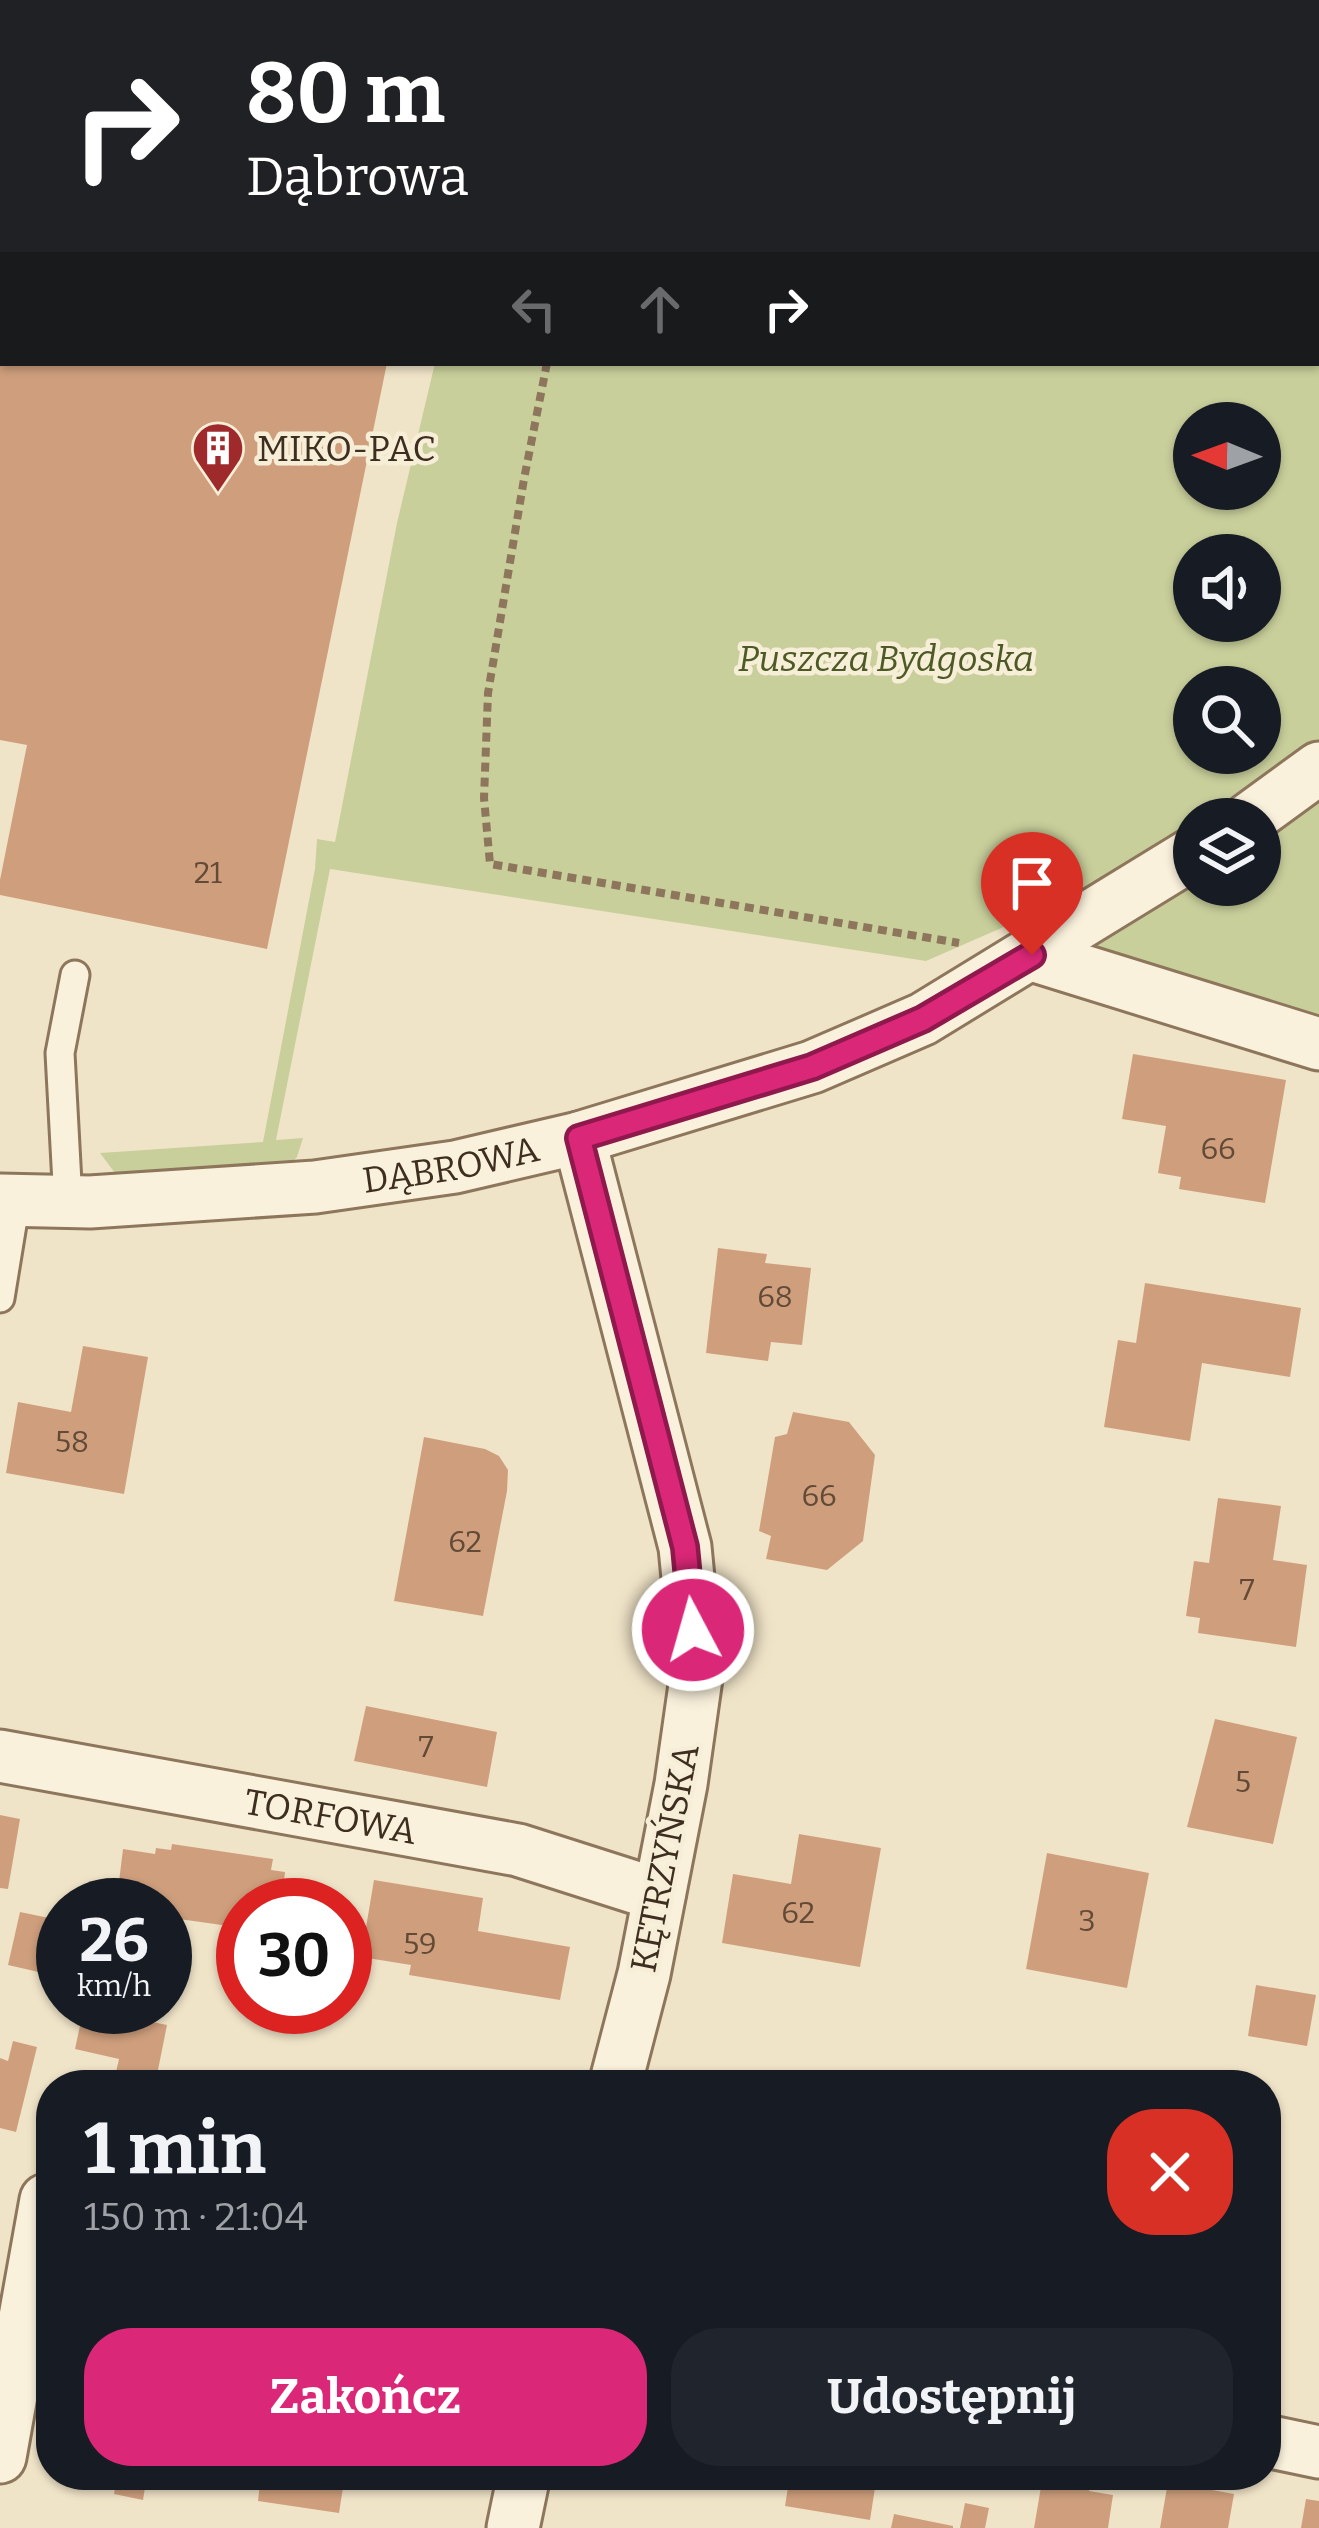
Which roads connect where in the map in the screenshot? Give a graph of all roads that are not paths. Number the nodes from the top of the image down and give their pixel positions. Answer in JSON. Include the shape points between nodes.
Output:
{"nodes":[{"id":1,"x":1319,"y":768,"type":"edge"},
{"id":2,"x":1278,"y":798,"type":"edge"},
{"id":3,"x":1173,"y":866,"type":"edge"},
{"id":4,"x":1032,"y":955,"type":"junction"},
{"id":5,"x":74,"y":975,"type":"dead end"},
{"id":6,"x":1319,"y":1044,"type":"edge"},
{"id":7,"x":579,"y":1138,"type":"junction"},
{"id":8,"x":8,"y":1200,"type":"edge"},
{"id":9,"x":68,"y":1202,"type":"junction"},
{"id":10,"x":0,"y":1298,"type":"edge"},
{"id":11,"x":0,"y":1756,"type":"edge"},
{"id":12,"x":659,"y":1895,"type":"junction"},
{"id":13,"x":619,"y":2070,"type":"edge"},
{"id":14,"x":32,"y":2197,"type":"edge"},
{"id":15,"x":1281,"y":2444,"type":"edge"},
{"id":16,"x":1319,"y":2452,"type":"edge"},
{"id":17,"x":0,"y":2457,"type":"edge"},
{"id":18,"x":521,"y":2490,"type":"edge"},
{"id":19,"x":513,"y":2528,"type":"edge"}],
"edges":[{"from":1,"to":2,"type":"street"},
{"from":3,"to":4,"type":"street","name":"DĄBROWA"},
{"from":4,"to":6,"type":"street"},
{"from":4,"to":7,"type":"street","name":"DĄBROWA","via":[[923,1019],[812,1067]]},
{"from":5,"to":9,"type":"lane","via":[[60,1053]]},
{"from":7,"to":9,"type":"street","name":"DĄBROWA","via":[[315,1187]]},
{"from":7,"to":12,"type":"street","name":"KĘTRZYŃSKA","via":[[685,1547],[697,1671]]},
{"from":8,"to":9,"type":"street","name":"DĄBROWA"},
{"from":8,"to":10,"type":"lane"},
{"from":11,"to":12,"type":"street","name":"TORFOWA","via":[[518,1850]]},
{"from":12,"to":13,"type":"street","name":"KĘTRZYŃSKA"},
{"from":14,"to":17,"type":"street"},
{"from":15,"to":16,"type":"street"},
{"from":18,"to":19,"type":"street"}]}
